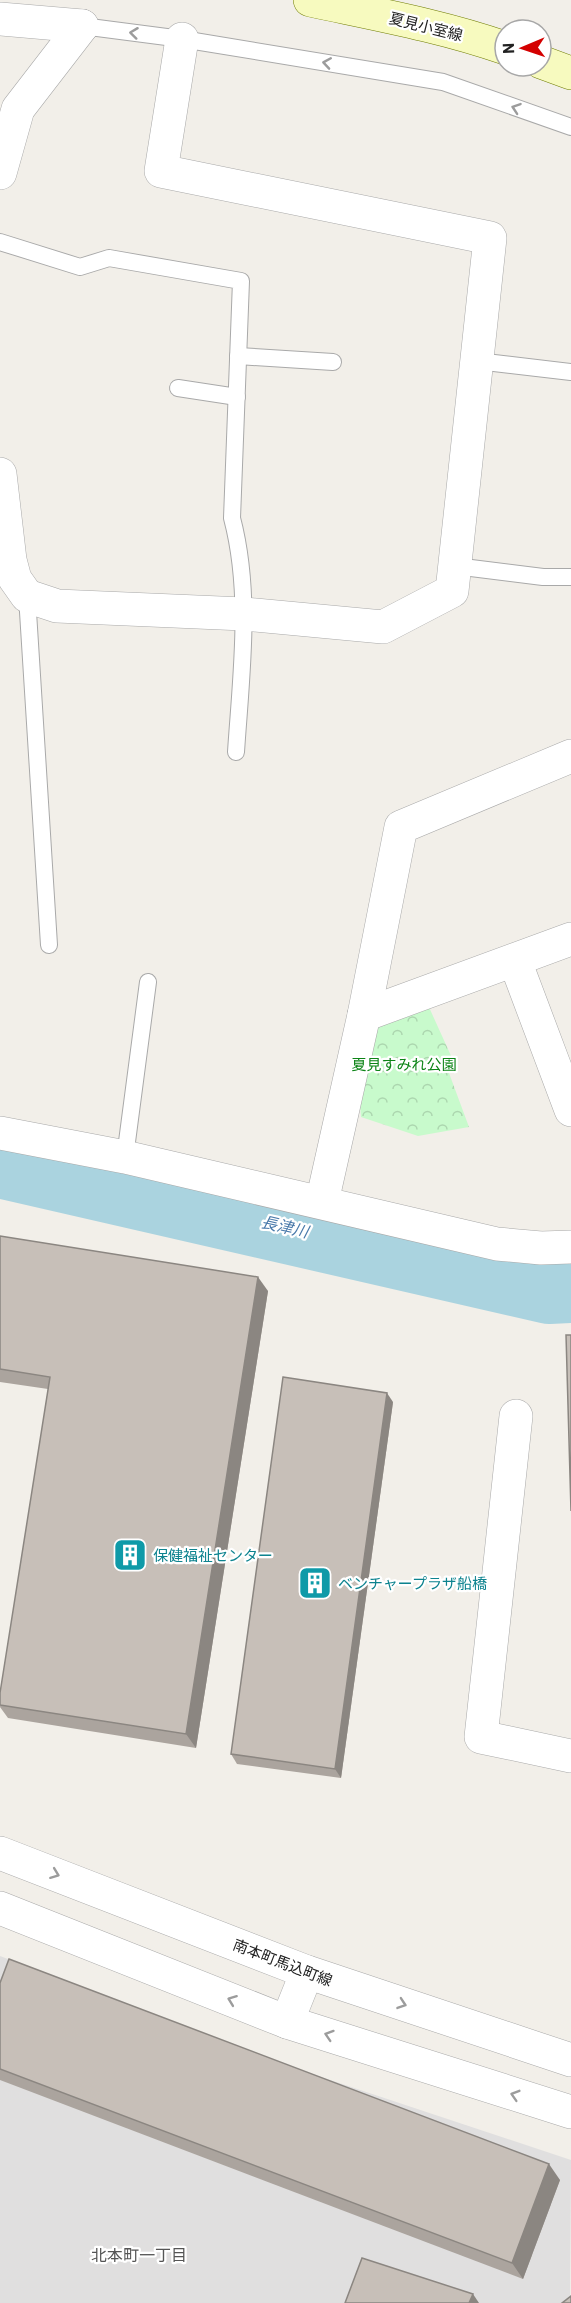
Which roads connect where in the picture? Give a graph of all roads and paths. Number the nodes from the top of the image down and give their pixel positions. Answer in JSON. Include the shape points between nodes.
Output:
{"nodes":[{"id":1,"x":310,"y":0,"type":"edge"},
{"id":2,"x":0,"y":19,"type":"edge"},
{"id":3,"x":82,"y":26,"type":"junction"},
{"id":4,"x":182,"y":39,"type":"junction"},
{"id":5,"x":493,"y":44,"type":"edge"},
{"id":6,"x":553,"y":66,"type":"edge"},
{"id":7,"x":571,"y":73,"type":"edge"},
{"id":8,"x":571,"y":127,"type":"edge"},
{"id":9,"x":0,"y":173,"type":"edge"},
{"id":10,"x":0,"y":242,"type":"edge"},
{"id":11,"x":238,"y":356,"type":"junction"},
{"id":12,"x":477,"y":361,"type":"junction"},
{"id":13,"x":333,"y":362,"type":"dead end"},
{"id":14,"x":571,"y":372,"type":"edge"},
{"id":15,"x":178,"y":388,"type":"dead end"},
{"id":16,"x":237,"y":397,"type":"junction"},
{"id":17,"x":0,"y":474,"type":"edge"},
{"id":18,"x":455,"y":566,"type":"junction"},
{"id":19,"x":571,"y":577,"type":"edge"},
{"id":20,"x":14,"y":585,"type":"edge"},
{"id":21,"x":244,"y":614,"type":"junction"},
{"id":22,"x":236,"y":752,"type":"dead end"},
{"id":23,"x":571,"y":756,"type":"edge"},
{"id":24,"x":571,"y":939,"type":"edge"},
{"id":25,"x":50,"y":945,"type":"dead end"},
{"id":26,"x":515,"y":961,"type":"junction"},
{"id":27,"x":148,"y":982,"type":"dead end"},
{"id":28,"x":364,"y":1015,"type":"junction"},
{"id":29,"x":571,"y":1110,"type":"edge"},
{"id":30,"x":0,"y":1133,"type":"edge"},
{"id":31,"x":125,"y":1157,"type":"junction"},
{"id":32,"x":322,"y":1202,"type":"junction"},
{"id":33,"x":571,"y":1247,"type":"edge"},
{"id":34,"x":516,"y":1416,"type":"dead end"},
{"id":35,"x":571,"y":1756,"type":"edge"},
{"id":36,"x":0,"y":1853,"type":"edge"},
{"id":37,"x":0,"y":1908,"type":"edge"},
{"id":38,"x":307,"y":1972,"type":"junction"},
{"id":39,"x":287,"y":2022,"type":"junction"},
{"id":40,"x":571,"y":2060,"type":"edge"},
{"id":41,"x":571,"y":2112,"type":"edge"}],
"edges":[{"from":1,"to":5,"type":"main road","name":"夏見小室線"},
{"from":2,"to":3,"type":"street"},
{"from":4,"to":3,"type":"lane","one_way":true},
{"from":3,"to":9,"type":"street","via":[[18,109]]},
{"from":8,"to":4,"type":"lane","one_way":true,"via":[[443,82]]},
{"from":4,"to":12,"type":"street","via":[[161,171],[490,238]]},
{"from":6,"to":7,"type":"main road"},
{"from":10,"to":11,"type":"lane","via":[[80,267],[109,258],[241,281]]},
{"from":11,"to":13,"type":"lane"},
{"from":11,"to":16,"type":"lane"},
{"from":12,"to":14,"type":"lane"},
{"from":12,"to":18,"type":"street"},
{"from":15,"to":16,"type":"lane"},
{"from":16,"to":21,"type":"lane","via":[[232,518],[239,545]]},
{"from":17,"to":20,"type":"street"},
{"from":18,"to":19,"type":"lane"},
{"from":18,"to":21,"type":"street","via":[[452,591],[383,627]]},
{"from":20,"to":21,"type":"street","via":[[57,606]]},
{"from":20,"to":25,"type":"lane"},
{"from":21,"to":22,"type":"lane"},
{"from":23,"to":28,"type":"street","via":[[401,827]]},
{"from":24,"to":26,"type":"street"},
{"from":26,"to":28,"type":"street"},
{"from":26,"to":29,"type":"street"},
{"from":27,"to":31,"type":"lane"},
{"from":28,"to":32,"type":"street"},
{"from":30,"to":31,"type":"street"},
{"from":31,"to":32,"type":"street"},
{"from":32,"to":33,"type":"street","via":[[497,1244]]},
{"from":34,"to":35,"type":"street","via":[[481,1737]]},
{"from":36,"to":38,"type":"street","name":"南本町馬込町線","one_way":true},
{"from":39,"to":37,"type":"street","one_way":true},
{"from":38,"to":39,"type":"street"},
{"from":38,"to":40,"type":"street","name":"南本町馬込町線","one_way":true},
{"from":41,"to":39,"type":"street","one_way":true}]}
